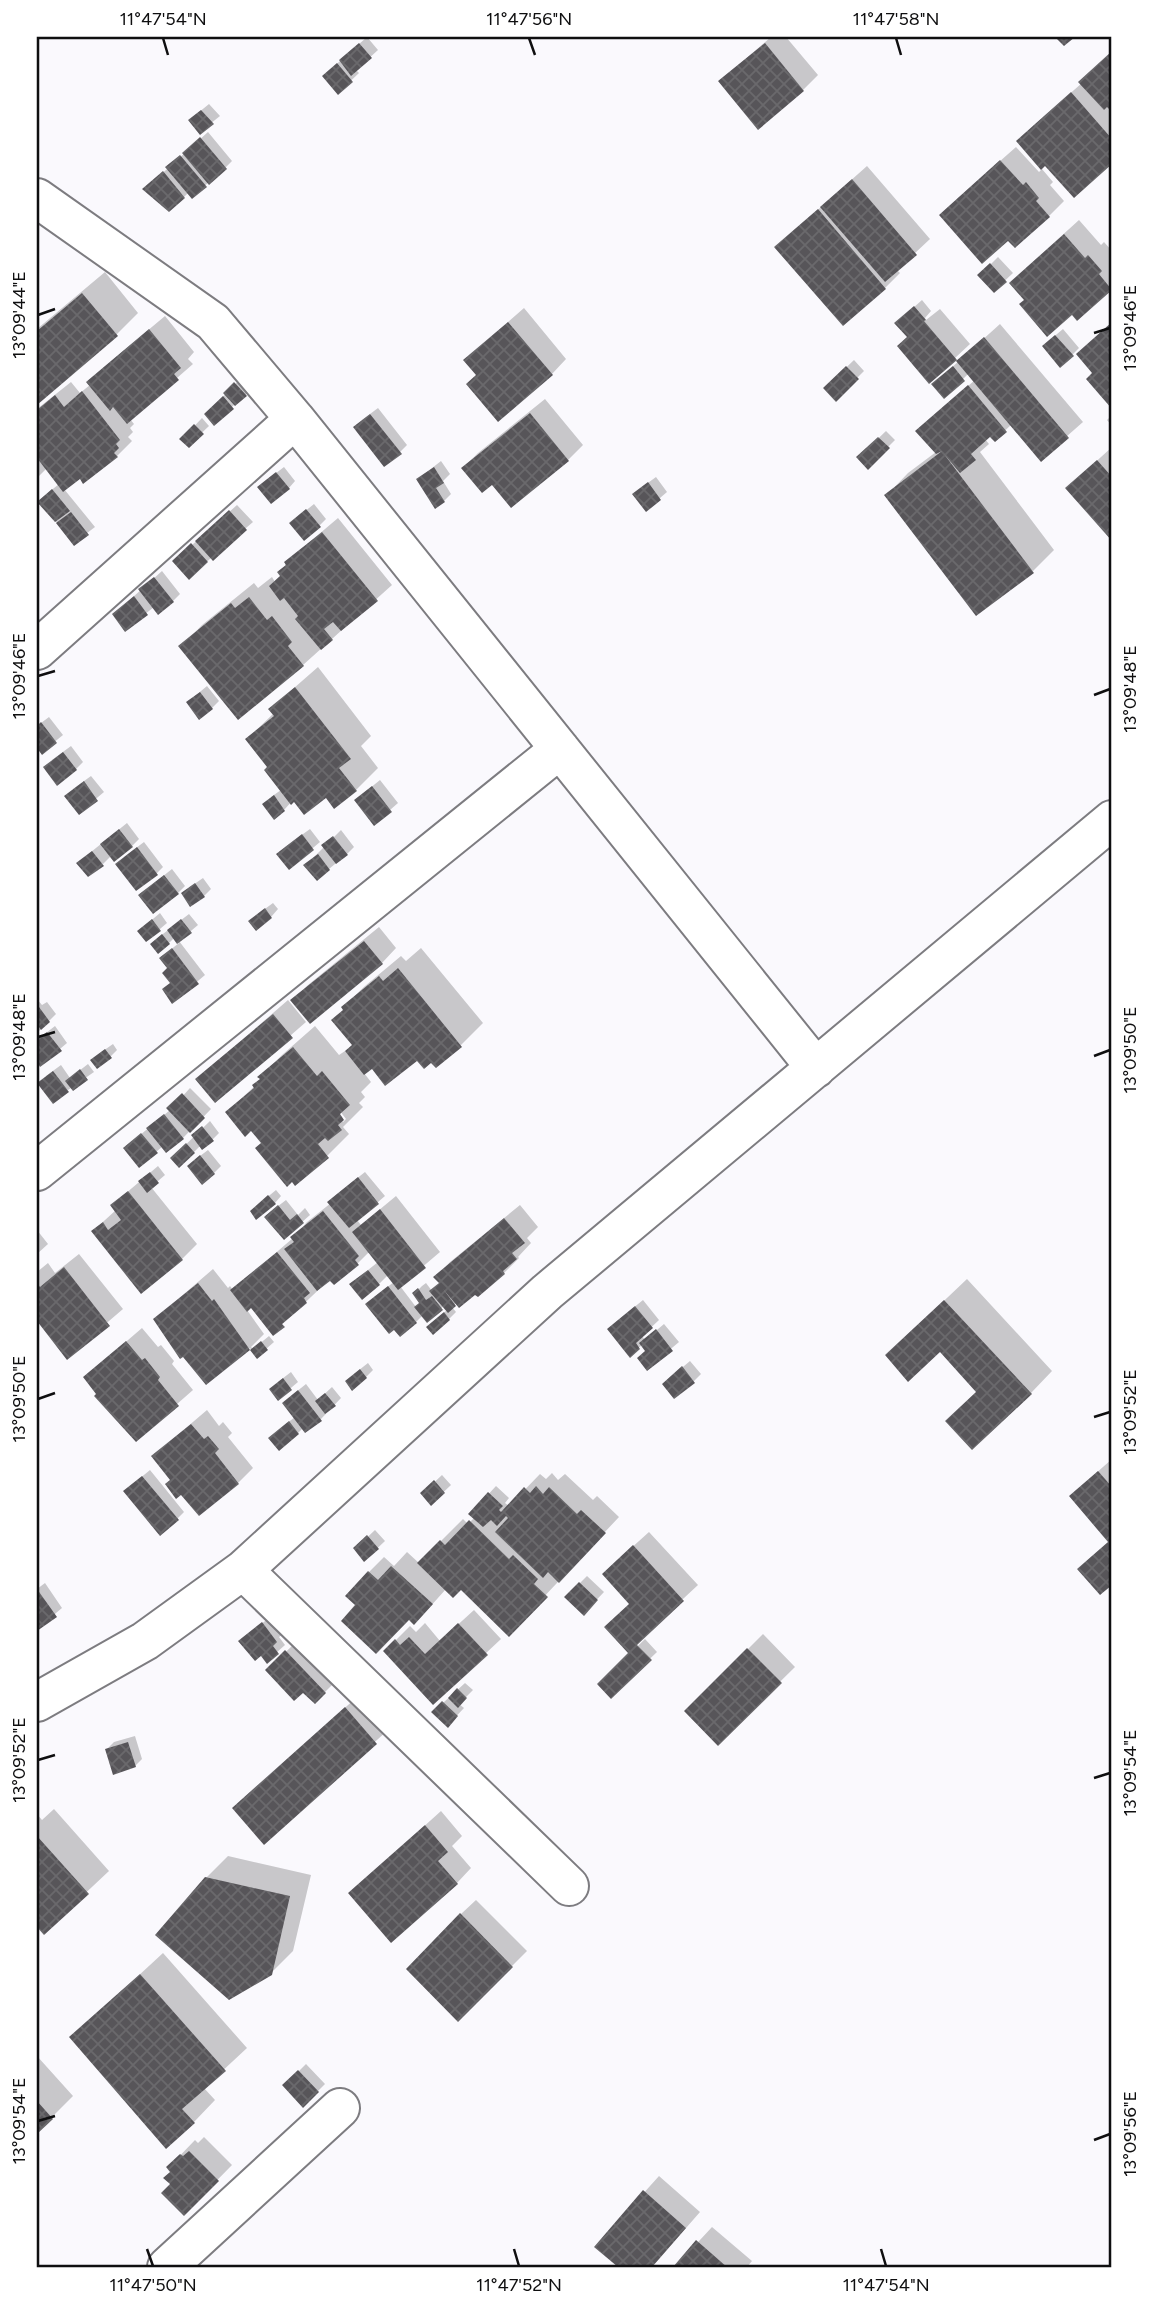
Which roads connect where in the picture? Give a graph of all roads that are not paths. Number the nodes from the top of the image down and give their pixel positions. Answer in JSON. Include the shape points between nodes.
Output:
{"nodes":[{"id":1,"x":37,"y":198,"type":"edge"},
{"id":2,"x":295,"y":419,"type":"junction"},
{"id":3,"x":37,"y":650,"type":"edge"},
{"id":4,"x":560,"y":749,"type":"junction"},
{"id":5,"x":1112,"y":820,"type":"edge"},
{"id":6,"x":816,"y":1068,"type":"junction"},
{"id":7,"x":37,"y":1171,"type":"edge"},
{"id":8,"x":243,"y":1570,"type":"junction"},
{"id":9,"x":37,"y":1702,"type":"edge"},
{"id":10,"x":569,"y":1886,"type":"dead end"},
{"id":11,"x":341,"y":2108,"type":"dead end"},
{"id":12,"x":167,"y":2267,"type":"edge"}],
"edges":[{"from":1,"to":2,"type":"street","via":[[213,322]]},
{"from":2,"to":3,"type":"street"},
{"from":2,"to":4,"type":"street"},
{"from":4,"to":6,"type":"street"},
{"from":4,"to":7,"type":"street"},
{"from":5,"to":6,"type":"street"},
{"from":6,"to":8,"type":"street","via":[[547,1292]]},
{"from":8,"to":9,"type":"street","via":[[145,1641]]},
{"from":8,"to":10,"type":"street"},
{"from":11,"to":12,"type":"street"}]}
